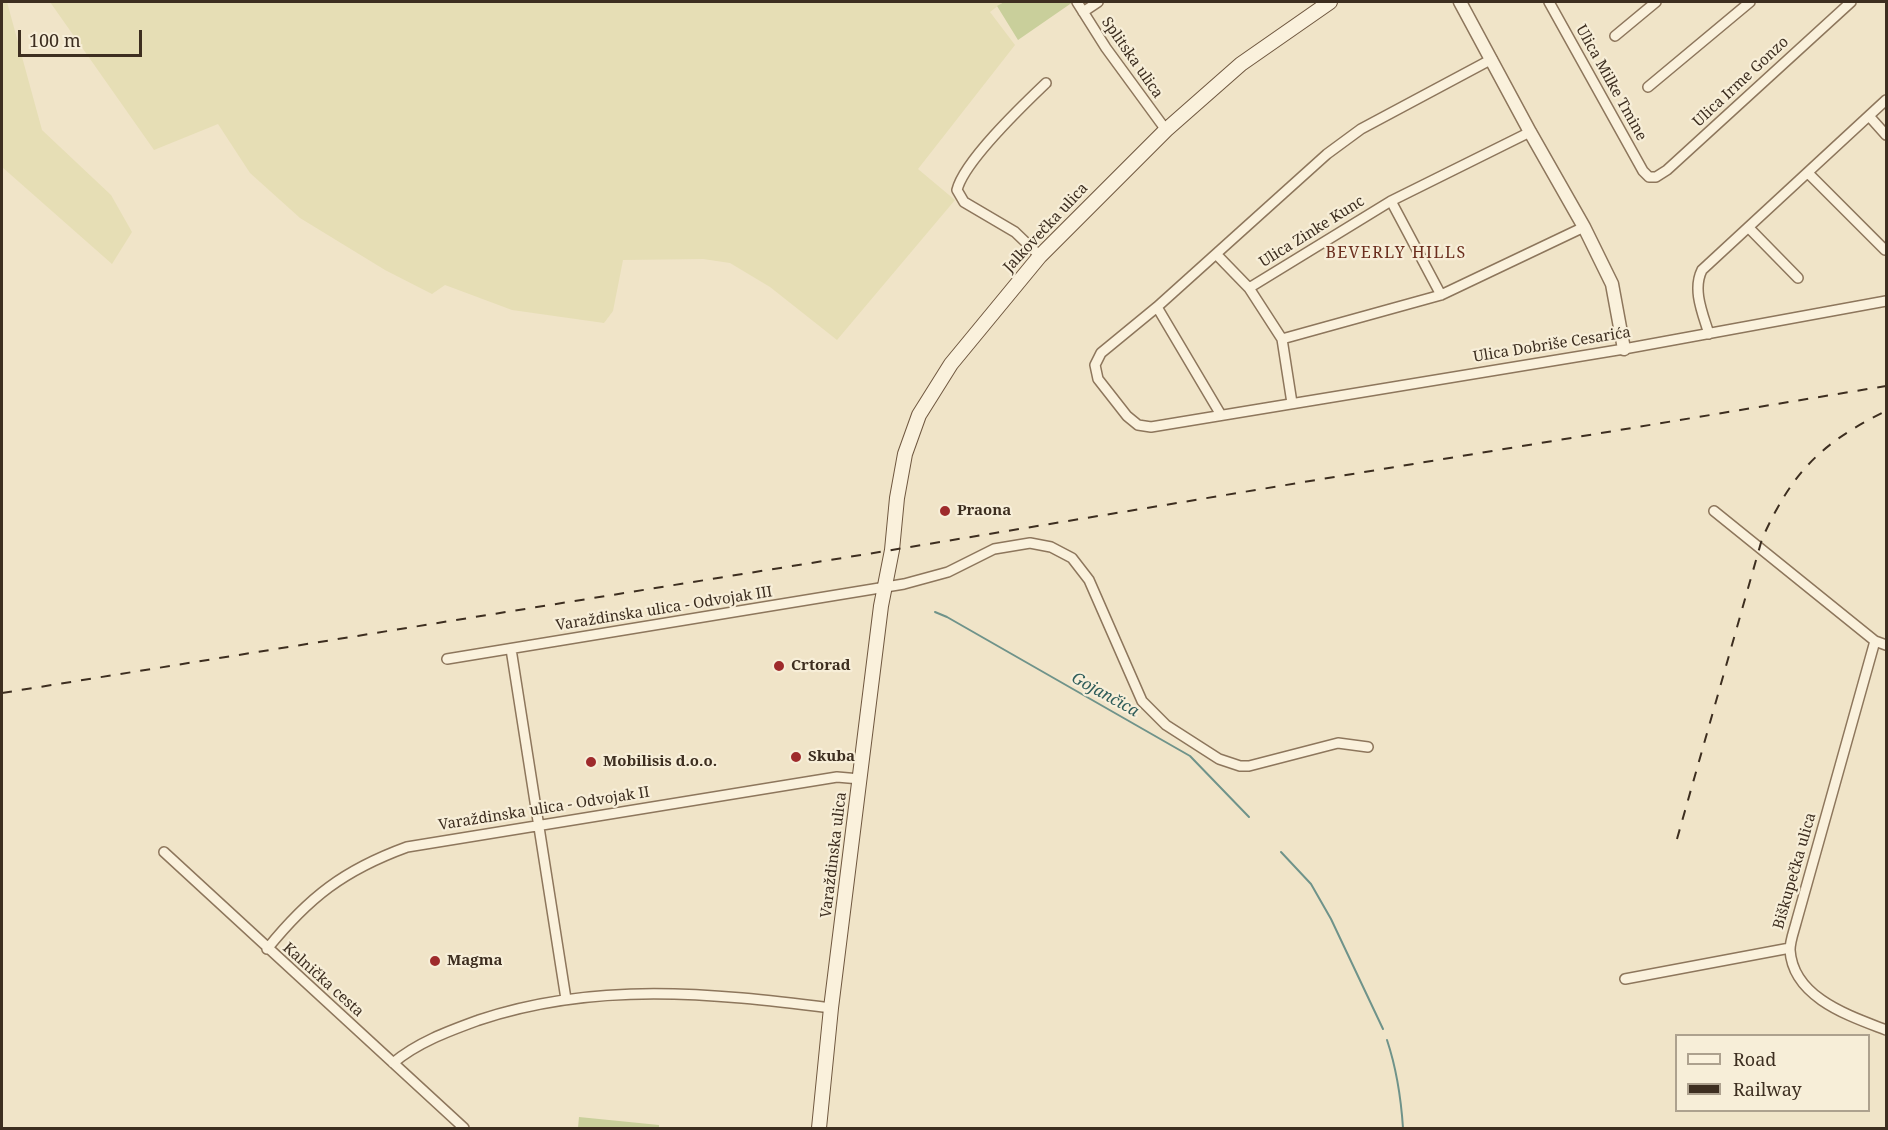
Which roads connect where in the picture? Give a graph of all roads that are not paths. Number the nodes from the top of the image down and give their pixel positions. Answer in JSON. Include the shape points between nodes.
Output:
{"nodes":[{"id":1,"x":1077,"y":2,"type":"edge"},
{"id":2,"x":1098,"y":2,"type":"edge"},
{"id":3,"x":1330,"y":2,"type":"edge"},
{"id":4,"x":1460,"y":2,"type":"edge"},
{"id":5,"x":1549,"y":2,"type":"edge"},
{"id":6,"x":1656,"y":2,"type":"edge"},
{"id":7,"x":1750,"y":2,"type":"edge"},
{"id":8,"x":1851,"y":2,"type":"edge"},
{"id":9,"x":1083,"y":12,"type":"junction"},
{"id":10,"x":1615,"y":36,"type":"dead end"},
{"id":11,"x":1492,"y":60,"type":"junction"},
{"id":12,"x":1046,"y":82,"type":"dead end"},
{"id":13,"x":1648,"y":87,"type":"dead end"},
{"id":14,"x":1887,"y":100,"type":"edge"},
{"id":15,"x":1869,"y":116,"type":"junction"},
{"id":16,"x":1166,"y":130,"type":"junction"},
{"id":17,"x":1530,"y":132,"type":"junction"},
{"id":18,"x":1887,"y":135,"type":"edge"},
{"id":19,"x":1808,"y":172,"type":"junction"},
{"id":20,"x":1649,"y":177,"type":"joint"},
{"id":21,"x":1391,"y":201,"type":"junction"},
{"id":22,"x":1584,"y":227,"type":"junction"},
{"id":23,"x":1749,"y":228,"type":"junction"},
{"id":24,"x":1885,"y":250,"type":"dead end"},
{"id":25,"x":1216,"y":254,"type":"junction"},
{"id":26,"x":1040,"y":256,"type":"junction"},
{"id":27,"x":1798,"y":278,"type":"dead end"},
{"id":28,"x":1249,"y":288,"type":"junction"},
{"id":29,"x":1441,"y":296,"type":"junction"},
{"id":30,"x":1887,"y":301,"type":"edge"},
{"id":31,"x":1157,"y":307,"type":"junction"},
{"id":32,"x":1709,"y":334,"type":"junction"},
{"id":33,"x":1282,"y":339,"type":"junction"},
{"id":34,"x":1623,"y":349,"type":"junction"},
{"id":35,"x":1292,"y":403,"type":"junction"},
{"id":36,"x":1221,"y":415,"type":"junction"},
{"id":37,"x":1714,"y":511,"type":"dead end"},
{"id":38,"x":892,"y":550,"type":"joint"},
{"id":39,"x":885,"y":587,"type":"junction"},
{"id":40,"x":1875,"y":641,"type":"junction"},
{"id":41,"x":1887,"y":645,"type":"edge"},
{"id":42,"x":511,"y":649,"type":"junction"},
{"id":43,"x":447,"y":659,"type":"dead end"},
{"id":44,"x":1368,"y":747,"type":"dead end"},
{"id":45,"x":860,"y":779,"type":"junction"},
{"id":46,"x":539,"y":825,"type":"junction"},
{"id":47,"x":164,"y":852,"type":"dead end"},
{"id":48,"x":1791,"y":948,"type":"junction"},
{"id":49,"x":267,"y":949,"type":"junction"},
{"id":50,"x":1625,"y":979,"type":"dead end"},
{"id":51,"x":567,"y":999,"type":"junction"},
{"id":52,"x":831,"y":1008,"type":"junction"},
{"id":53,"x":1887,"y":1030,"type":"edge"},
{"id":54,"x":393,"y":1063,"type":"junction"},
{"id":55,"x":464,"y":1128,"type":"edge"},
{"id":56,"x":819,"y":1128,"type":"edge"}],
"edges":[{"from":1,"to":9,"type":"street","name":"Splitska ulica"},
{"from":2,"to":9,"type":"street"},
{"from":3,"to":16,"type":"main road","name":"Jalkovečka ulica","via":[[1241,64]]},
{"from":4,"to":11,"type":"street"},
{"from":5,"to":20,"type":"street","name":"Ulica Milke Tmine"},
{"from":6,"to":10,"type":"street"},
{"from":7,"to":13,"type":"street"},
{"from":8,"to":20,"type":"street","name":"Ulica Irme Gonzo","via":[[1667,170]]},
{"from":9,"to":16,"type":"street","name":"Splitska ulica"},
{"from":11,"to":17,"type":"street"},
{"from":11,"to":25,"type":"street","name":"Ulica Dobriše Cesarića","via":[[1361,129],[1327,154]]},
{"from":12,"to":26,"type":"street","via":[[981,152],[957,190],[964,201],[1015,231]]},
{"from":14,"to":15,"type":"street"},
{"from":15,"to":18,"type":"street"},
{"from":15,"to":19,"type":"street"},
{"from":16,"to":26,"type":"main road","name":"Jalkovečka ulica"},
{"from":17,"to":21,"type":"street","name":"Ulica Zinke Kunc"},
{"from":17,"to":22,"type":"street"},
{"from":19,"to":23,"type":"street"},
{"from":19,"to":24,"type":"street"},
{"from":21,"to":28,"type":"street","name":"Ulica Zinke Kunc"},
{"from":21,"to":29,"type":"street"},
{"from":22,"to":29,"type":"street"},
{"from":22,"to":34,"type":"street","via":[[1612,284]]},
{"from":23,"to":27,"type":"street"},
{"from":23,"to":32,"type":"street","via":[[1698,278],[1698,294]]},
{"from":25,"to":28,"type":"street"},
{"from":25,"to":31,"type":"street","name":"Ulica Dobriše Cesarića"},
{"from":26,"to":38,"type":"main road","name":"Jalkovečka ulica","via":[[964,345],[919,415],[903,462]]},
{"from":28,"to":33,"type":"street"},
{"from":29,"to":33,"type":"street"},
{"from":30,"to":32,"type":"street","name":"Ulica Dobriše Cesarića"},
{"from":31,"to":36,"type":"street"},
{"from":31,"to":36,"type":"street","name":"Ulica Dobriše Cesarića","via":[[1101,353],[1095,365],[1098,379],[1138,425],[1151,427]]},
{"from":32,"to":34,"type":"street","name":"Ulica Dobriše Cesarića"},
{"from":33,"to":35,"type":"street"},
{"from":34,"to":35,"type":"street","name":"Ulica Dobriše Cesarića"},
{"from":35,"to":36,"type":"street","name":"Ulica Dobriše Cesarića"},
{"from":37,"to":40,"type":"street"},
{"from":38,"to":39,"type":"main road","name":"Varaždinska ulica"},
{"from":39,"to":42,"type":"street","name":"Varaždinska ulica - Odvojak III"},
{"from":39,"to":44,"type":"street","name":"Varaždinska ulica - Odvojak III","via":[[948,573],[994,549],[1030,543],[1052,547],[1072,558],[1089,580],[1142,701],[1166,725],[1219,759],[1249,766],[1338,743]]},
{"from":39,"to":45,"type":"main road","name":"Varaždinska ulica"},
{"from":40,"to":41,"type":"street"},
{"from":40,"to":48,"type":"street","name":"Biškupečka ulica"},
{"from":42,"to":43,"type":"street","name":"Varaždinska ulica - Odvojak III"},
{"from":42,"to":46,"type":"street"},
{"from":45,"to":46,"type":"street","name":"Varaždinska ulica - Odvojak II","via":[[837,777]]},
{"from":45,"to":52,"type":"main road","name":"Varaždinska ulica"},
{"from":46,"to":49,"type":"street","name":"Varaždinska ulica - Odvojak II","via":[[407,847],[369,862],[325,888]]},
{"from":46,"to":51,"type":"street"},
{"from":47,"to":49,"type":"street","name":"Kalnička cesta"},
{"from":48,"to":50,"type":"street","name":"Biškupečka ulica"},
{"from":48,"to":53,"type":"street","via":[[1797,973],[1820,1001]]},
{"from":49,"to":54,"type":"street","name":"Kalnička cesta"},
{"from":51,"to":52,"type":"street","via":[[663,993]]},
{"from":51,"to":54,"type":"street","via":[[500,1013],[455,1028],[419,1044]]},
{"from":52,"to":56,"type":"main road","name":"Varaždinska ulica"},
{"from":54,"to":55,"type":"street","name":"Kalnička cesta"}]}
